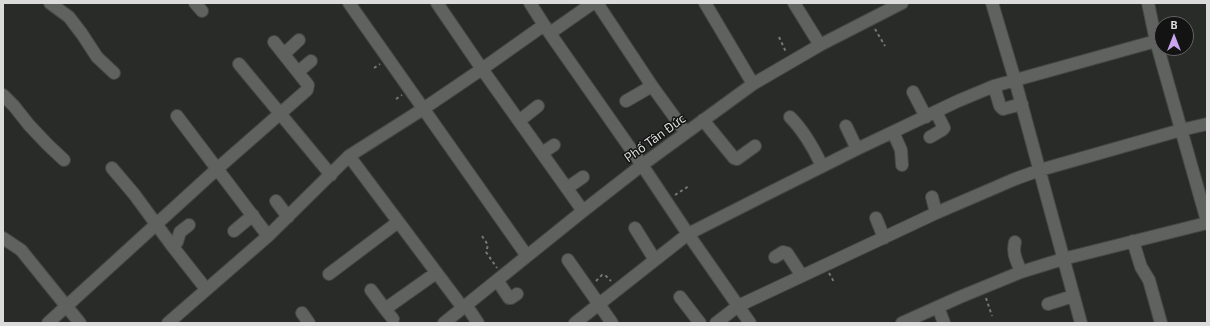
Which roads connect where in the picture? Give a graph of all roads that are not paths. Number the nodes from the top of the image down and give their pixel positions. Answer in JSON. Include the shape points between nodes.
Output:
{"nodes":[{"id":1,"x":50,"y":3,"type":"edge"},
{"id":2,"x":349,"y":3,"type":"edge"},
{"id":3,"x":437,"y":3,"type":"edge"},
{"id":4,"x":530,"y":3,"type":"edge"},
{"id":5,"x":593,"y":3,"type":"edge"},
{"id":6,"x":597,"y":3,"type":"edge"},
{"id":7,"x":705,"y":3,"type":"edge"},
{"id":8,"x":794,"y":3,"type":"edge"},
{"id":9,"x":992,"y":3,"type":"edge"},
{"id":10,"x":1148,"y":3,"type":"edge"},
{"id":11,"x":894,"y":5,"type":"edge"},
{"id":12,"x":547,"y":29,"type":"junction"},
{"id":13,"x":1154,"y":32,"type":"edge"},
{"id":14,"x":299,"y":40,"type":"dead end"},
{"id":15,"x":274,"y":42,"type":"dead end"},
{"id":16,"x":1154,"y":42,"type":"edge"},
{"id":17,"x":820,"y":45,"type":"junction"},
{"id":18,"x":284,"y":54,"type":"junction"},
{"id":19,"x":1160,"y":56,"type":"edge"},
{"id":20,"x":311,"y":61,"type":"dead end"},
{"id":21,"x":239,"y":64,"type":"dead end"},
{"id":22,"x":482,"y":69,"type":"junction"},
{"id":23,"x":298,"y":72,"type":"junction"},
{"id":24,"x":114,"y":73,"type":"dead end"},
{"id":25,"x":1015,"y":80,"type":"junction"},
{"id":26,"x":753,"y":84,"type":"junction"},
{"id":27,"x":652,"y":86,"type":"junction"},
{"id":28,"x":994,"y":86,"type":"junction"},
{"id":29,"x":913,"y":92,"type":"dead end"},
{"id":30,"x":3,"y":95,"type":"edge"},
{"id":31,"x":626,"y":101,"type":"dead end"},
{"id":32,"x":1022,"y":104,"type":"junction"},
{"id":33,"x":538,"y":106,"type":"dead end"},
{"id":34,"x":423,"y":109,"type":"junction"},
{"id":35,"x":280,"y":113,"type":"junction"},
{"id":36,"x":931,"y":114,"type":"junction"},
{"id":37,"x":177,"y":116,"type":"dead end"},
{"id":38,"x":790,"y":117,"type":"dead end"},
{"id":39,"x":703,"y":120,"type":"junction"},
{"id":40,"x":519,"y":122,"type":"junction"},
{"id":41,"x":1207,"y":124,"type":"edge"},
{"id":42,"x":846,"y":126,"type":"dead end"},
{"id":43,"x":1181,"y":130,"type":"junction"},
{"id":44,"x":893,"y":132,"type":"junction"},
{"id":45,"x":686,"y":133,"type":"junction"},
{"id":46,"x":930,"y":137,"type":"dead end"},
{"id":47,"x":812,"y":139,"type":"dead end"},
{"id":48,"x":554,"y":145,"type":"dead end"},
{"id":49,"x":755,"y":146,"type":"dead end"},
{"id":50,"x":857,"y":150,"type":"junction"},
{"id":51,"x":542,"y":154,"type":"junction"},
{"id":52,"x":349,"y":156,"type":"junction"},
{"id":53,"x":64,"y":160,"type":"dead end"},
{"id":54,"x":642,"y":165,"type":"junction"},
{"id":55,"x":825,"y":165,"type":"junction"},
{"id":56,"x":902,"y":165,"type":"dead end"},
{"id":57,"x":112,"y":168,"type":"dead end"},
{"id":58,"x":218,"y":168,"type":"junction"},
{"id":59,"x":1040,"y":170,"type":"junction"},
{"id":60,"x":331,"y":175,"type":"junction"},
{"id":61,"x":583,"y":177,"type":"dead end"},
{"id":62,"x":567,"y":188,"type":"junction"},
{"id":63,"x":932,"y":197,"type":"dead end"},
{"id":64,"x":276,"y":201,"type":"dead end"},
{"id":65,"x":583,"y":211,"type":"junction"},
{"id":66,"x":936,"y":213,"type":"junction"},
{"id":67,"x":253,"y":215,"type":"junction"},
{"id":68,"x":288,"y":217,"type":"junction"},
{"id":69,"x":876,"y":218,"type":"dead end"},
{"id":70,"x":398,"y":222,"type":"junction"},
{"id":71,"x":1207,"y":222,"type":"edge"},
{"id":72,"x":157,"y":224,"type":"junction"},
{"id":73,"x":189,"y":225,"type":"dead end"},
{"id":74,"x":635,"y":228,"type":"dead end"},
{"id":75,"x":234,"y":231,"type":"dead end"},
{"id":76,"x":688,"y":234,"type":"junction"},
{"id":77,"x":268,"y":236,"type":"junction"},
{"id":78,"x":3,"y":238,"type":"edge"},
{"id":79,"x":884,"y":238,"type":"junction"},
{"id":80,"x":1133,"y":241,"type":"junction"},
{"id":81,"x":1015,"y":242,"type":"dead end"},
{"id":82,"x":173,"y":247,"type":"junction"},
{"id":83,"x":526,"y":256,"type":"junction"},
{"id":84,"x":775,"y":256,"type":"dead end"},
{"id":85,"x":1063,"y":259,"type":"junction"},
{"id":86,"x":568,"y":260,"type":"dead end"},
{"id":87,"x":655,"y":260,"type":"junction"},
{"id":88,"x":1021,"y":272,"type":"junction"},
{"id":89,"x":436,"y":273,"type":"junction"},
{"id":90,"x":329,"y":274,"type":"dead end"},
{"id":91,"x":802,"y":276,"type":"junction"},
{"id":92,"x":499,"y":278,"type":"junction"},
{"id":93,"x":206,"y":289,"type":"junction"},
{"id":94,"x":371,"y":290,"type":"dead end"},
{"id":95,"x":517,"y":294,"type":"dead end"},
{"id":96,"x":1073,"y":296,"type":"junction"},
{"id":97,"x":680,"y":297,"type":"dead end"},
{"id":98,"x":599,"y":304,"type":"junction"},
{"id":99,"x":1048,"y":304,"type":"dead end"},
{"id":100,"x":66,"y":306,"type":"junction"},
{"id":101,"x":464,"y":306,"type":"junction"},
{"id":102,"x":738,"y":306,"type":"junction"},
{"id":103,"x":938,"y":307,"type":"junction"},
{"id":104,"x":385,"y":309,"type":"junction"},
{"id":105,"x":302,"y":313,"type":"dead end"},
{"id":106,"x":393,"y":319,"type":"dead end"},
{"id":107,"x":48,"y":323,"type":"edge"},
{"id":108,"x":80,"y":323,"type":"edge"},
{"id":109,"x":168,"y":323,"type":"edge"},
{"id":110,"x":309,"y":323,"type":"edge"},
{"id":111,"x":444,"y":323,"type":"edge"},
{"id":112,"x":478,"y":323,"type":"edge"},
{"id":113,"x":575,"y":323,"type":"edge"},
{"id":114,"x":612,"y":323,"type":"edge"},
{"id":115,"x":700,"y":323,"type":"edge"},
{"id":116,"x":716,"y":323,"type":"edge"},
{"id":117,"x":750,"y":323,"type":"edge"},
{"id":118,"x":902,"y":323,"type":"edge"},
{"id":119,"x":944,"y":323,"type":"edge"},
{"id":120,"x":1081,"y":323,"type":"edge"},
{"id":121,"x":1161,"y":323,"type":"edge"}],
"edges":[{"from":1,"to":24,"type":"street","via":[[69,17],[97,56]]},
{"from":2,"to":34,"type":"street"},
{"from":3,"to":22,"type":"street"},
{"from":4,"to":12,"type":"street"},
{"from":5,"to":12,"type":"street"},
{"from":6,"to":27,"type":"street"},
{"from":7,"to":26,"type":"street"},
{"from":8,"to":17,"type":"street"},
{"from":9,"to":25,"type":"street"},
{"from":10,"to":13,"type":"street"},
{"from":11,"to":17,"type":"street","name":"Phố Tân Đức"},
{"from":12,"to":22,"type":"street"},
{"from":12,"to":54,"type":"street"},
{"from":14,"to":18,"type":"street"},
{"from":15,"to":18,"type":"street"},
{"from":16,"to":25,"type":"street"},
{"from":17,"to":26,"type":"street","name":"Phố Tân Đức"},
{"from":18,"to":23,"type":"street"},
{"from":19,"to":43,"type":"street"},
{"from":20,"to":23,"type":"street"},
{"from":21,"to":35,"type":"street"},
{"from":22,"to":34,"type":"street"},
{"from":22,"to":40,"type":"street"},
{"from":23,"to":35,"type":"street","via":[[308,84],[308,90]]},
{"from":25,"to":28,"type":"street"},
{"from":25,"to":32,"type":"street"},
{"from":26,"to":39,"type":"street","name":"Phố Tân Đức"},
{"from":27,"to":31,"type":"street"},
{"from":27,"to":45,"type":"street"},
{"from":28,"to":32,"type":"street","via":[[1003,109]]},
{"from":28,"to":36,"type":"street"},
{"from":29,"to":36,"type":"street"},
{"from":30,"to":53,"type":"street"},
{"from":32,"to":59,"type":"street"},
{"from":33,"to":40,"type":"street"},
{"from":34,"to":52,"type":"street"},
{"from":34,"to":83,"type":"street"},
{"from":35,"to":58,"type":"street"},
{"from":35,"to":60,"type":"street"},
{"from":36,"to":44,"type":"street"},
{"from":36,"to":46,"type":"street","via":[[944,128]]},
{"from":37,"to":58,"type":"street"},
{"from":38,"to":55,"type":"street"},
{"from":39,"to":45,"type":"street","name":"Phố Tân Đức"},
{"from":39,"to":49,"type":"street","via":[[734,158],[737,159]]},
{"from":40,"to":51,"type":"street"},
{"from":41,"to":43,"type":"street"},
{"from":42,"to":50,"type":"street"},
{"from":43,"to":59,"type":"street"},
{"from":43,"to":71,"type":"street"},
{"from":44,"to":50,"type":"street"},
{"from":44,"to":56,"type":"street","via":[[902,150]]},
{"from":45,"to":54,"type":"street","name":"Phố Tân Đức"},
{"from":47,"to":55,"type":"street"},
{"from":48,"to":51,"type":"street"},
{"from":50,"to":55,"type":"street"},
{"from":51,"to":62,"type":"street"},
{"from":52,"to":60,"type":"street"},
{"from":52,"to":70,"type":"street"},
{"from":54,"to":65,"type":"street","name":"Phố Tân Đức"},
{"from":54,"to":76,"type":"street"},
{"from":55,"to":76,"type":"street"},
{"from":57,"to":72,"type":"street"},
{"from":58,"to":67,"type":"street"},
{"from":58,"to":72,"type":"street"},
{"from":59,"to":66,"type":"street"},
{"from":59,"to":85,"type":"street"},
{"from":60,"to":68,"type":"street"},
{"from":61,"to":62,"type":"street"},
{"from":62,"to":65,"type":"street"},
{"from":63,"to":66,"type":"street"},
{"from":64,"to":68,"type":"street"},
{"from":65,"to":83,"type":"street","name":"Phố Tân Đức"},
{"from":66,"to":79,"type":"street"},
{"from":67,"to":75,"type":"street"},
{"from":67,"to":77,"type":"street"},
{"from":68,"to":77,"type":"street"},
{"from":69,"to":79,"type":"street"},
{"from":70,"to":89,"type":"street"},
{"from":70,"to":90,"type":"street"},
{"from":71,"to":80,"type":"street"},
{"from":72,"to":82,"type":"street"},
{"from":72,"to":100,"type":"street"},
{"from":73,"to":82,"type":"street","via":[[180,232]]},
{"from":74,"to":87,"type":"street"},
{"from":76,"to":87,"type":"street"},
{"from":76,"to":102,"type":"street"},
{"from":77,"to":93,"type":"street"},
{"from":78,"to":100,"type":"street","via":[[21,250]]},
{"from":79,"to":91,"type":"street"},
{"from":80,"to":85,"type":"street"},
{"from":80,"to":121,"type":"street","via":[[1141,267],[1149,280]]},
{"from":81,"to":88,"type":"street","via":[[1015,256]]},
{"from":82,"to":93,"type":"street"},
{"from":83,"to":92,"type":"street","name":"Phố Tân Đức"},
{"from":84,"to":91,"type":"street","via":[[787,253]]},
{"from":85,"to":88,"type":"street"},
{"from":85,"to":96,"type":"street"},
{"from":86,"to":98,"type":"street"},
{"from":87,"to":98,"type":"street"},
{"from":88,"to":103,"type":"street"},
{"from":89,"to":101,"type":"street"},
{"from":89,"to":104,"type":"street"},
{"from":91,"to":102,"type":"street"},
{"from":92,"to":95,"type":"street","via":[[508,298]]},
{"from":92,"to":101,"type":"street","name":"Phố Tân Đức"},
{"from":93,"to":109,"type":"street"},
{"from":94,"to":104,"type":"street"},
{"from":96,"to":99,"type":"street"},
{"from":96,"to":120,"type":"street"},
{"from":97,"to":115,"type":"street"},
{"from":98,"to":113,"type":"street"},
{"from":98,"to":114,"type":"street"},
{"from":100,"to":107,"type":"street"},
{"from":100,"to":108,"type":"street"},
{"from":101,"to":111,"type":"street","name":"Phố Tân Đức"},
{"from":101,"to":112,"type":"street"},
{"from":102,"to":116,"type":"street"},
{"from":102,"to":117,"type":"street"},
{"from":103,"to":118,"type":"street"},
{"from":103,"to":119,"type":"street"},
{"from":104,"to":106,"type":"street"},
{"from":105,"to":110,"type":"street"}]}
